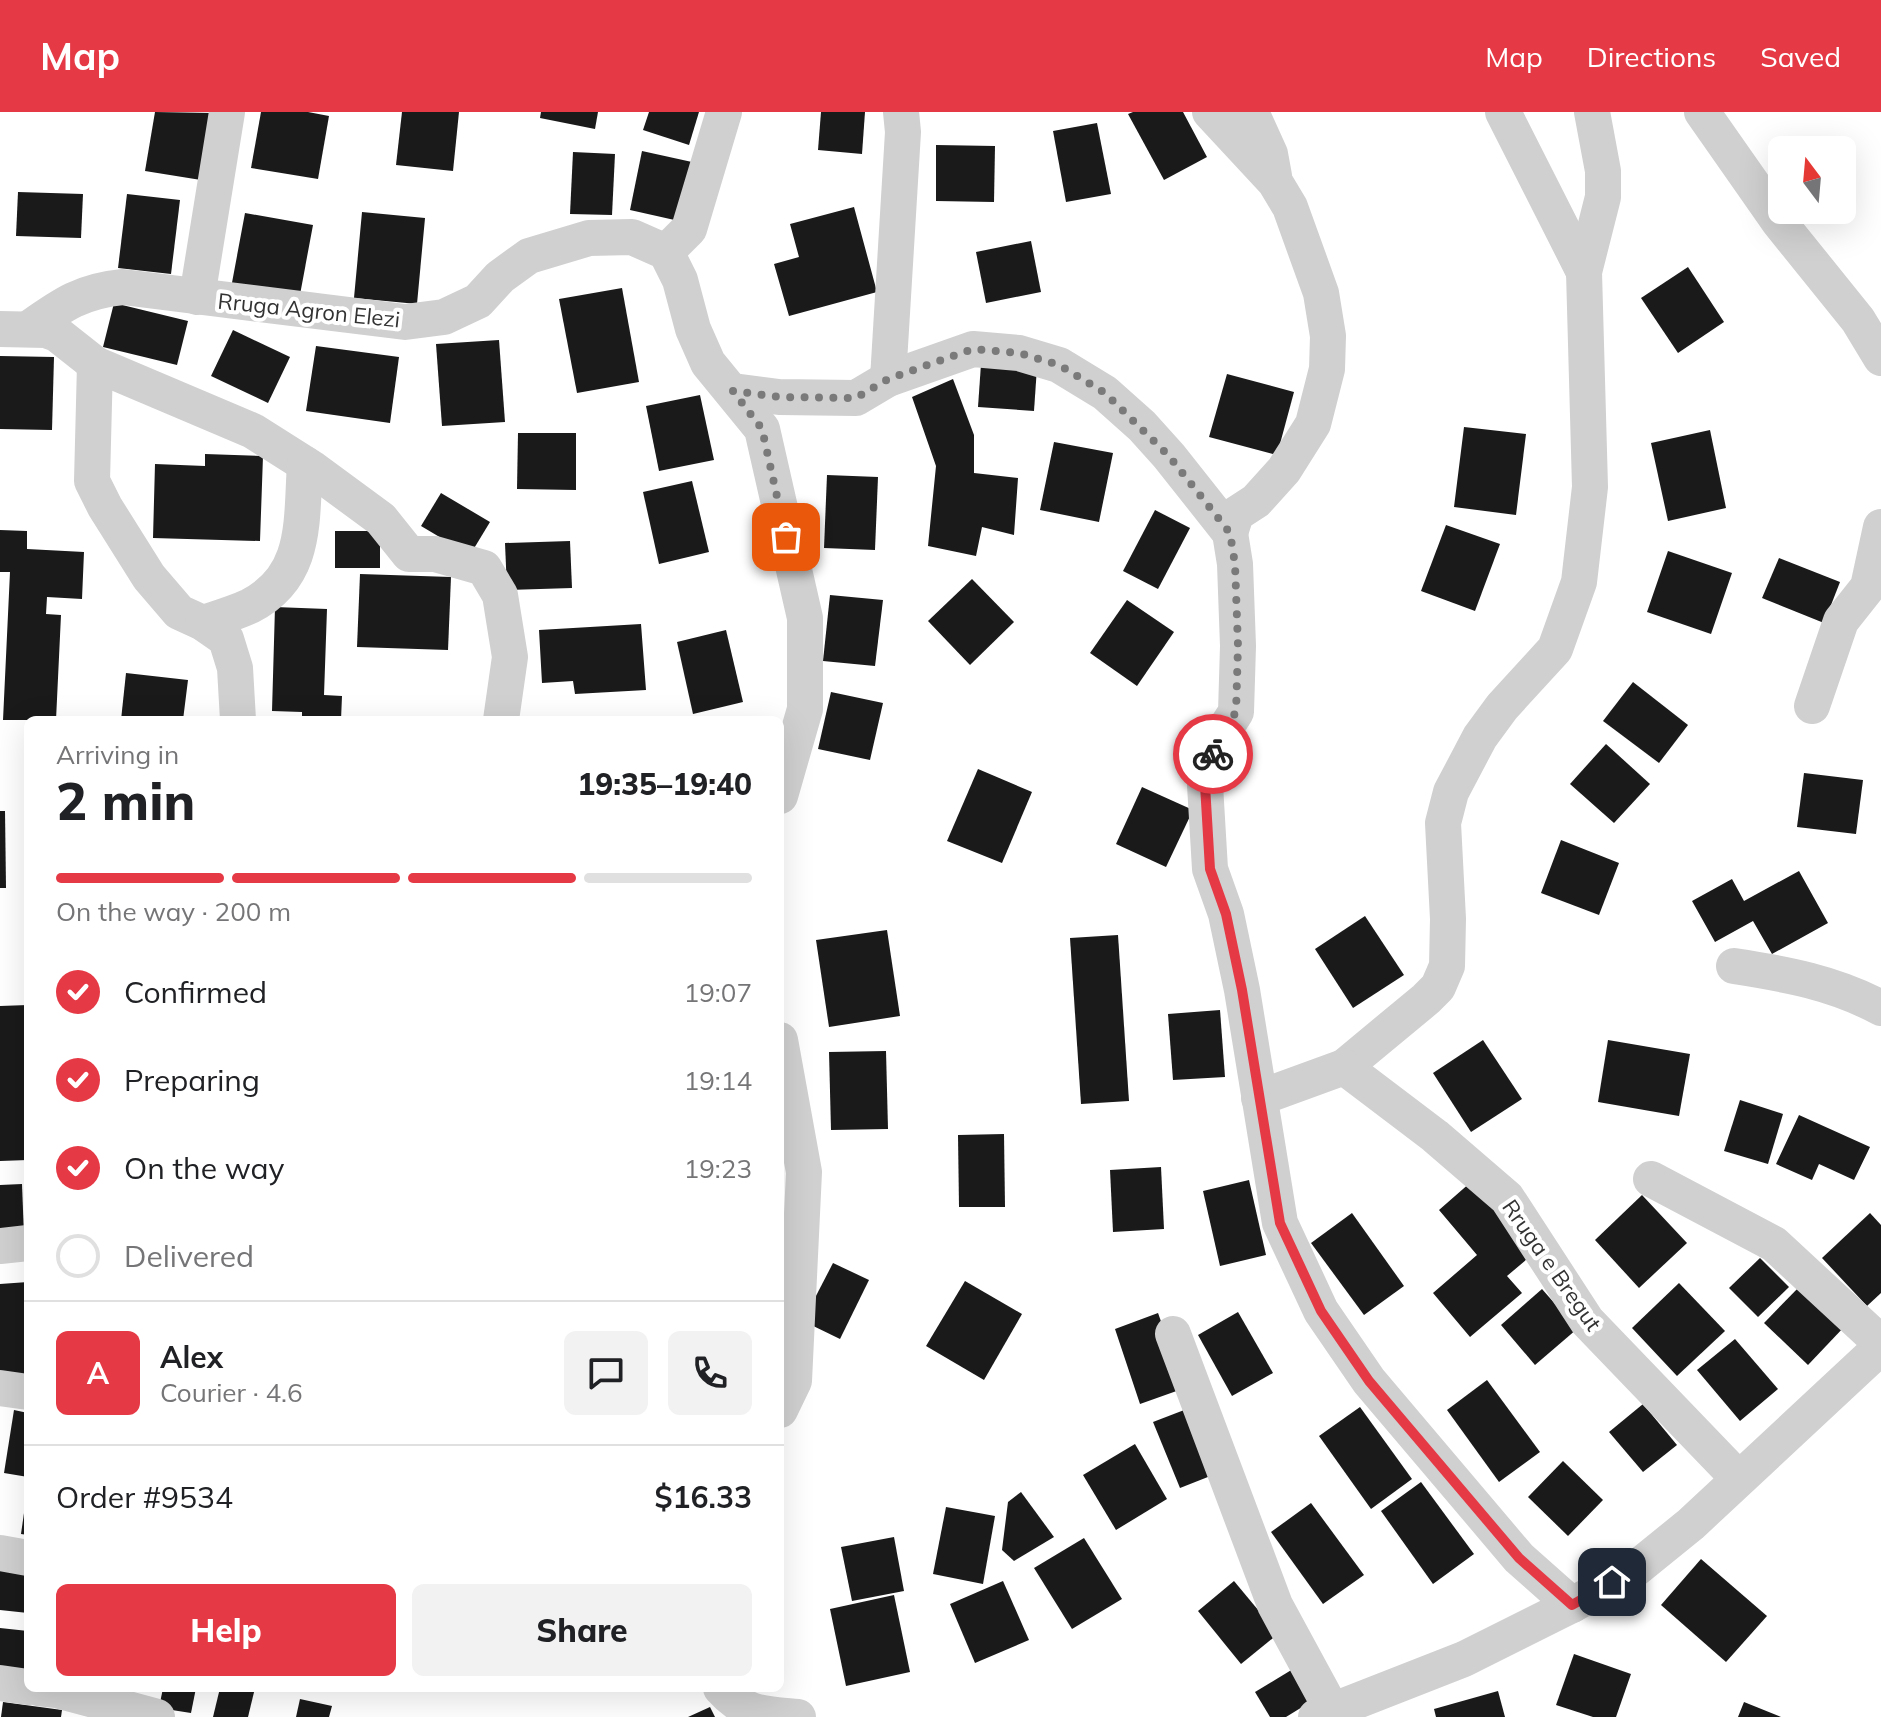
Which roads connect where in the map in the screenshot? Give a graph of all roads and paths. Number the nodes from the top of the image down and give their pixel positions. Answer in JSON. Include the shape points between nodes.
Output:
{"nodes":[{"id":1,"x":227,"y":112,"type":"edge"},
{"id":2,"x":724,"y":112,"type":"edge"},
{"id":3,"x":901,"y":112,"type":"edge"},
{"id":4,"x":1210,"y":112,"type":"edge"},
{"id":5,"x":1251,"y":112,"type":"edge"},
{"id":6,"x":1503,"y":112,"type":"edge"},
{"id":7,"x":1592,"y":112,"type":"edge"},
{"id":8,"x":1702,"y":112,"type":"edge"},
{"id":9,"x":1275,"y":182,"type":"junction"},
{"id":10,"x":666,"y":252,"type":"junction"},
{"id":11,"x":1584,"y":272,"type":"junction"},
{"id":12,"x":197,"y":297,"type":"junction"},
{"id":13,"x":15,"y":329,"type":"edge"},
{"id":14,"x":1881,"y":358,"type":"edge"},
{"id":15,"x":95,"y":364,"type":"junction"},
{"id":16,"x":888,"y":379,"type":"junction"},
{"id":17,"x":733,"y":391,"type":"junction"},
{"id":18,"x":305,"y":464,"type":"junction"},
{"id":19,"x":1881,"y":527,"type":"edge"},
{"id":20,"x":1230,"y":533,"type":"junction"},
{"id":21,"x":203,"y":623,"type":"junction"},
{"id":22,"x":1812,"y":706,"type":"dead end"},
{"id":23,"x":238,"y":716,"type":"edge"},
{"id":24,"x":502,"y":716,"type":"edge"},
{"id":25,"x":784,"y":782,"type":"edge"},
{"id":26,"x":1734,"y":966,"type":"dead end"},
{"id":27,"x":1881,"y":1008,"type":"edge"},
{"id":28,"x":784,"y":1062,"type":"edge"},
{"id":29,"x":1344,"y":1067,"type":"junction"},
{"id":30,"x":1259,"y":1098,"type":"junction"},
{"id":31,"x":1651,"y":1179,"type":"dead end"},
{"id":32,"x":24,"y":1243,"type":"edge"},
{"id":33,"x":0,"y":1246,"type":"edge"},
{"id":34,"x":1173,"y":1334,"type":"dead end"},
{"id":35,"x":1881,"y":1345,"type":"edge"},
{"id":36,"x":0,"y":1388,"type":"edge"},
{"id":37,"x":24,"y":1391,"type":"edge"},
{"id":38,"x":784,"y":1402,"type":"edge"},
{"id":39,"x":1738,"y":1478,"type":"junction"},
{"id":40,"x":0,"y":1553,"type":"edge"},
{"id":41,"x":24,"y":1557,"type":"edge"},
{"id":42,"x":1572,"y":1605,"type":"junction"},
{"id":43,"x":0,"y":1683,"type":"edge"},
{"id":44,"x":24,"y":1686,"type":"edge"},
{"id":45,"x":64,"y":1692,"type":"edge"},
{"id":46,"x":725,"y":1692,"type":"edge"},
{"id":47,"x":1324,"y":1713,"type":"edge"},
{"id":48,"x":157,"y":1717,"type":"edge"},
{"id":49,"x":798,"y":1717,"type":"edge"}],
"edges":[{"from":1,"to":12,"type":"street"},
{"from":2,"to":10,"type":"street","via":[[689,229]]},
{"from":3,"to":16,"type":"street"},
{"from":4,"to":9,"type":"street"},
{"from":5,"to":9,"type":"street","via":[[1270,154]]},
{"from":6,"to":11,"type":"street"},
{"from":7,"to":11,"type":"street","via":[[1603,197]]},
{"from":8,"to":14,"type":"street"},
{"from":9,"to":20,"type":"street","via":[[1290,207],[1321,293],[1327,369],[1313,424],[1284,470],[1236,514]]},
{"from":10,"to":12,"type":"street","name":"Rruga Agron Elezi","via":[[632,237],[589,238],[529,256],[478,301],[444,317],[405,322]]},
{"from":10,"to":17,"type":"street","via":[[708,363]]},
{"from":11,"to":29,"type":"street","via":[[1590,487],[1579,582],[1555,649],[1480,737],[1451,792],[1443,823],[1449,947],[1438,987]]},
{"from":12,"to":13,"type":"street","name":"Rruga Agron Elezi","via":[[123,287],[94,290]]},
{"from":13,"to":15,"type":"street","via":[[57,334]]},
{"from":15,"to":18,"type":"street","via":[[253,431]]},
{"from":15,"to":21,"type":"street","via":[[92,481],[149,577],[179,612]]},
{"from":16,"to":17,"type":"street","via":[[856,398]]},
{"from":16,"to":20,"type":"street","via":[[973,349],[1019,353],[1059,365],[1105,393],[1142,426]]},
{"from":17,"to":25,"type":"street","via":[[762,429],[805,618],[805,709]]},
{"from":18,"to":21,"type":"street","via":[[300,543],[289,572],[249,606]]},
{"from":18,"to":24,"type":"street","via":[[381,519],[409,554],[435,554],[484,568],[500,595],[510,657]]},
{"from":19,"to":22,"type":"street","via":[[1868,587],[1841,621]]},
{"from":20,"to":30,"type":"street","via":[[1238,632],[1236,712],[1216,743],[1205,785],[1210,869],[1226,914]]},
{"from":21,"to":23,"type":"street","via":[[226,639],[235,668]]},
{"from":26,"to":27,"type":"street","via":[[1802,977]]},
{"from":28,"to":38,"type":"street","via":[[804,1172],[794,1381]]},
{"from":29,"to":30,"type":"street"},
{"from":29,"to":39,"type":"street","name":"Rruga e Bregut","via":[[1507,1198],[1587,1321]]},
{"from":30,"to":42,"type":"street","via":[[1280,1223],[1321,1311],[1369,1381],[1456,1485],[1519,1558]]},
{"from":31,"to":35,"type":"street","via":[[1774,1244]]},
{"from":32,"to":33,"type":"street"},
{"from":34,"to":47,"type":"street","via":[[1275,1605]]},
{"from":35,"to":39,"type":"street"},
{"from":36,"to":37,"type":"street"},
{"from":39,"to":42,"type":"street","via":[[1633,1571]]},
{"from":40,"to":41,"type":"street"},
{"from":42,"to":47,"type":"street","via":[[1464,1659]]},
{"from":43,"to":44,"type":"street"},
{"from":45,"to":48,"type":"street"},
{"from":46,"to":49,"type":"street","via":[[754,1714]]}]}
